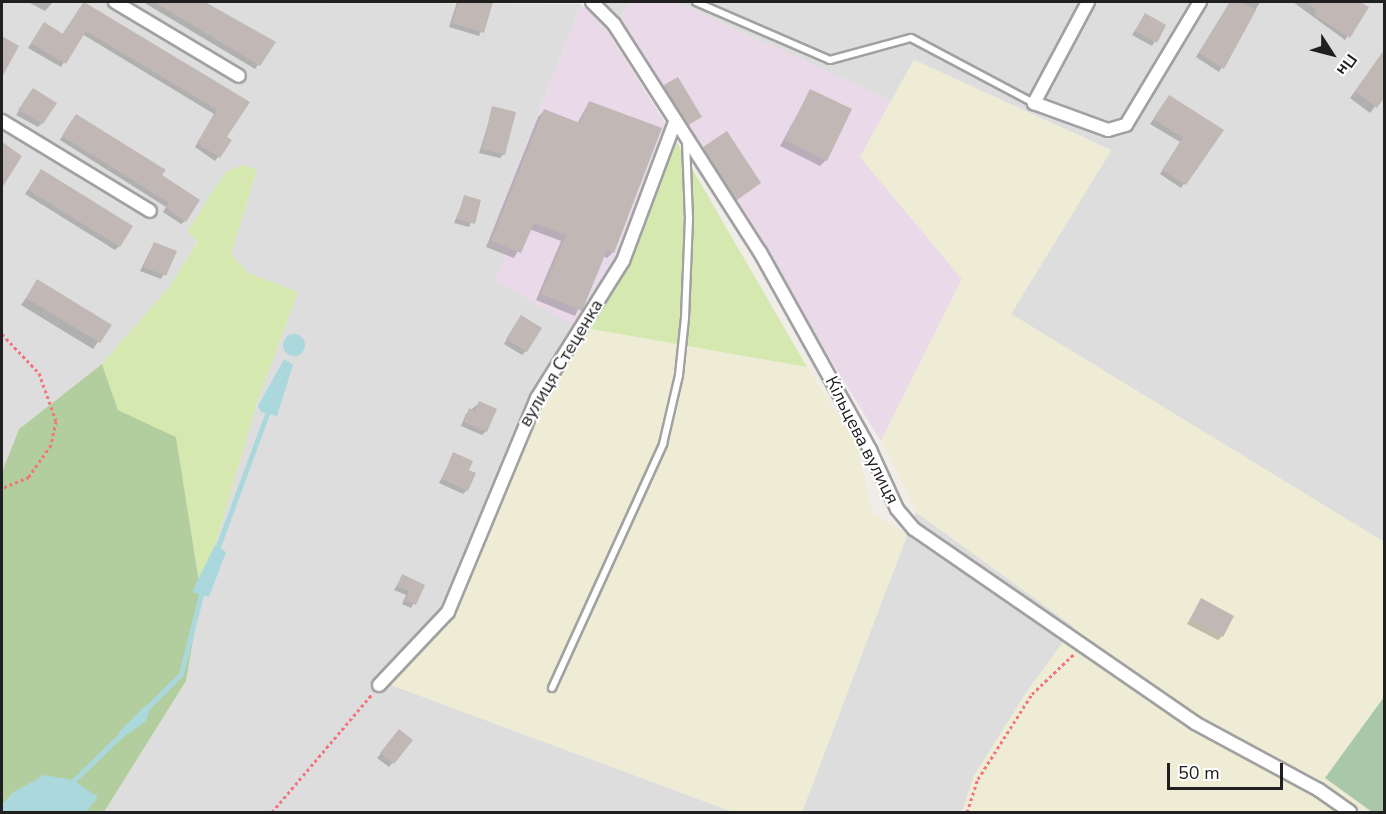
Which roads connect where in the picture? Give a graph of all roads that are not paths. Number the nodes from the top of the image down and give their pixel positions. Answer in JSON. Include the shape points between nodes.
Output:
{"nodes":[{"id":1,"x":115,"y":2,"type":"edge"},
{"id":2,"x":592,"y":2,"type":"edge"},
{"id":3,"x":696,"y":2,"type":"edge"},
{"id":4,"x":1088,"y":2,"type":"edge"},
{"id":5,"x":1200,"y":2,"type":"edge"},
{"id":6,"x":239,"y":76,"type":"dead end"},
{"id":7,"x":1034,"y":103,"type":"junction"},
{"id":8,"x":2,"y":121,"type":"edge"},
{"id":9,"x":675,"y":122,"type":"junction"},
{"id":10,"x":686,"y":139,"type":"junction"},
{"id":11,"x":150,"y":211,"type":"dead end"},
{"id":12,"x":379,"y":685,"type":"road end"},
{"id":13,"x":552,"y":688,"type":"dead end"},
{"id":14,"x":1350,"y":813,"type":"edge"}],
"edges":[{"from":1,"to":6,"type":"street"},
{"from":2,"to":9,"type":"street","name":"Кільцева вулиця","via":[[614,24]]},
{"from":3,"to":7,"type":"lane","via":[[830,60],[911,38]]},
{"from":4,"to":7,"type":"street"},
{"from":5,"to":7,"type":"street","via":[[1126,125],[1108,130]]},
{"from":8,"to":11,"type":"street"},
{"from":9,"to":10,"type":"street","name":"Кільцева вулиця"},
{"from":9,"to":12,"type":"street","name":"вулиця Стеценка","via":[[623,261],[537,398],[448,612]]},
{"from":10,"to":13,"type":"lane","via":[[685,318],[679,375],[663,444]]},
{"from":10,"to":14,"type":"street","name":"Кільцева вулиця","via":[[760,252],[870,450],[897,509],[914,529],[1195,723],[1319,789]]}]}
